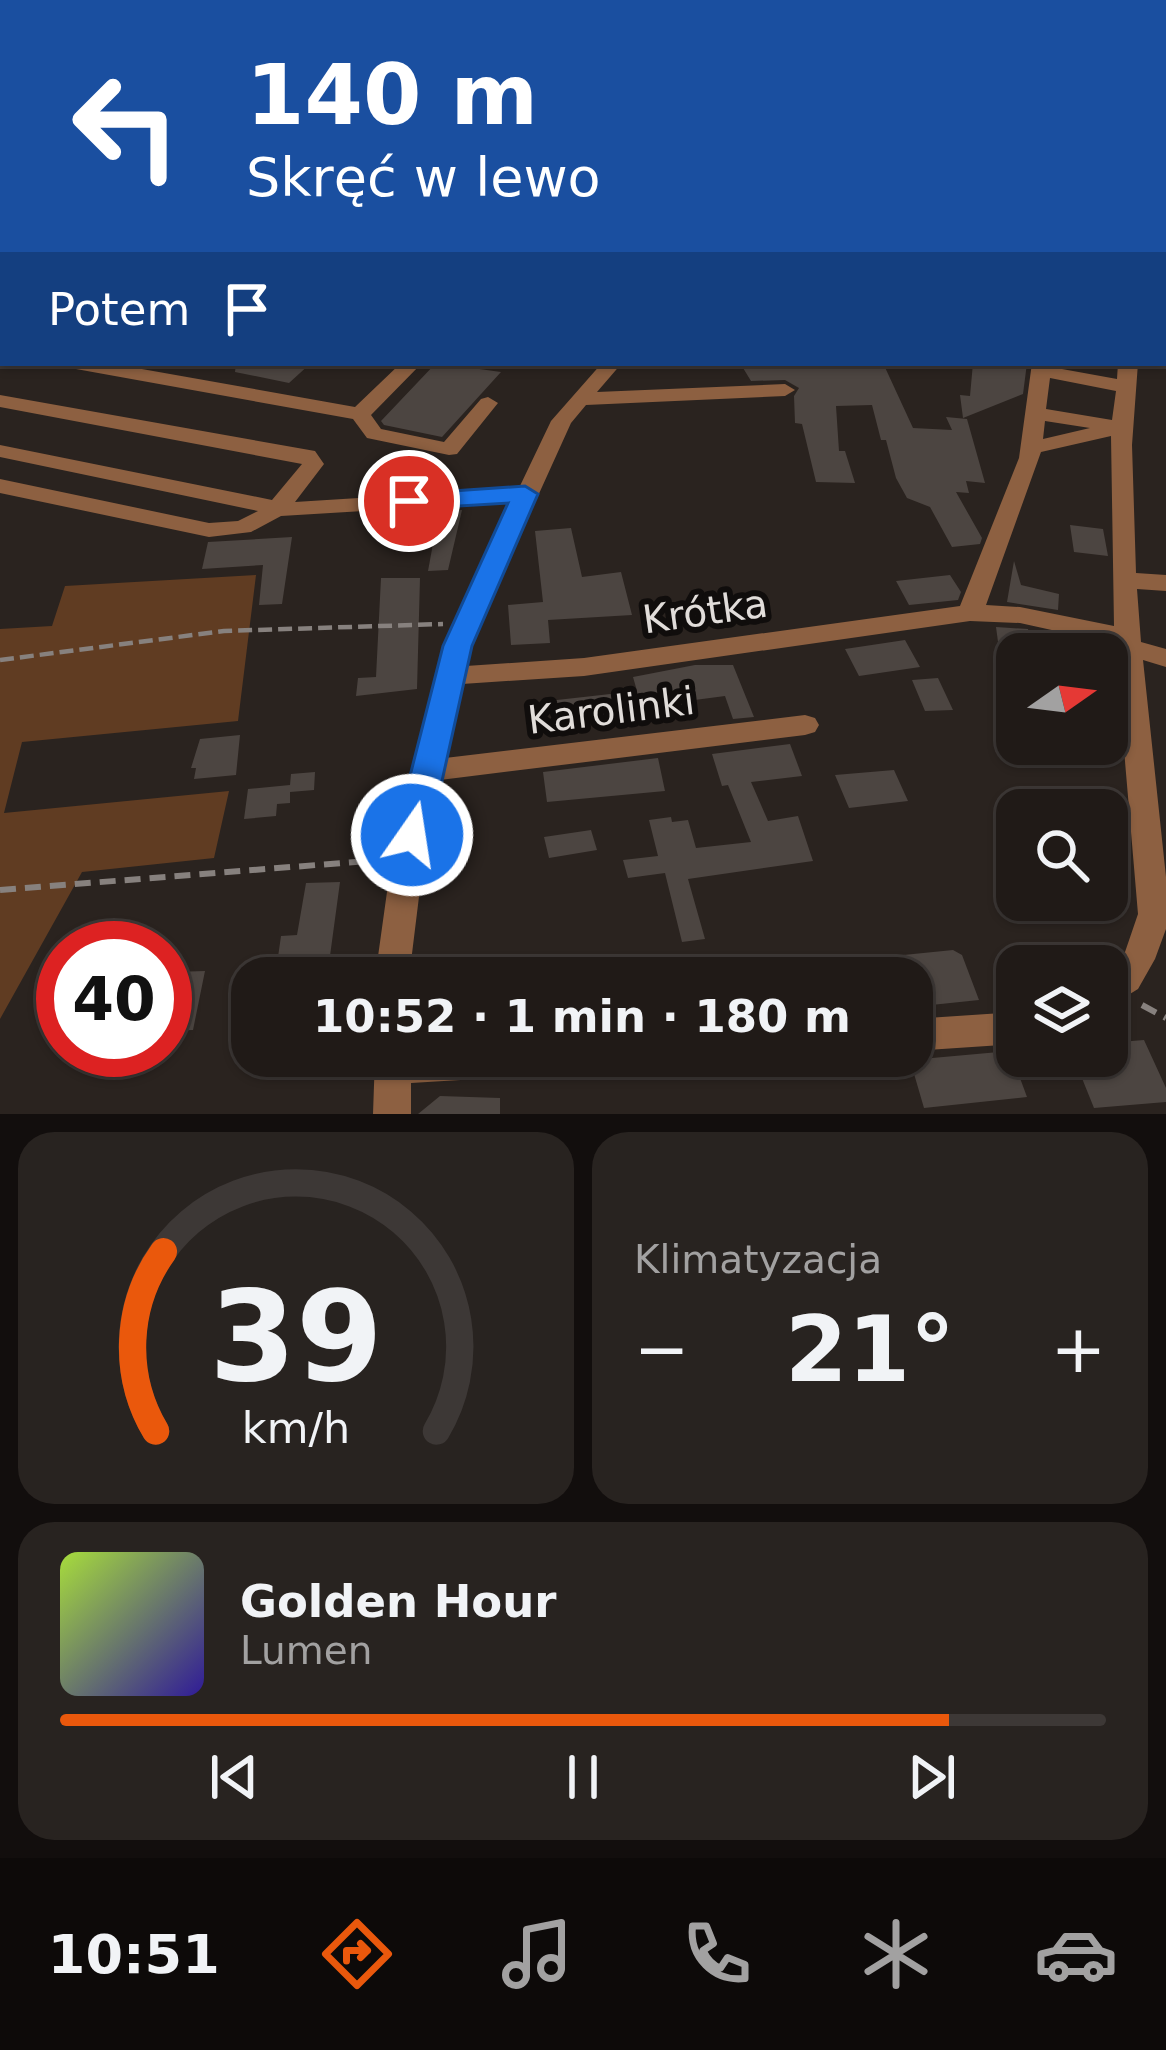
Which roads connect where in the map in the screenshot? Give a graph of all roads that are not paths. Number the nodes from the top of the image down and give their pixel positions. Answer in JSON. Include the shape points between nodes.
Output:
{"nodes":[{"id":1,"x":93,"y":366,"type":"edge"},
{"id":2,"x":409,"y":366,"type":"edge"},
{"id":3,"x":609,"y":366,"type":"edge"},
{"id":4,"x":1042,"y":367,"type":"edge"},
{"id":5,"x":1128,"y":375,"type":"edge"},
{"id":6,"x":785,"y":390,"type":"dead end"},
{"id":7,"x":578,"y":399,"type":"junction"},
{"id":8,"x":0,"y":401,"type":"edge"},
{"id":9,"x":488,"y":403,"type":"dead end"},
{"id":10,"x":1034,"y":413,"type":"junction"},
{"id":11,"x":360,"y":414,"type":"junction"},
{"id":12,"x":1122,"y":427,"type":"junction"},
{"id":13,"x":1031,"y":448,"type":"junction"},
{"id":14,"x":0,"y":451,"type":"edge"},
{"id":15,"x":0,"y":486,"type":"edge"},
{"id":16,"x":525,"y":494,"type":"junction"},
{"id":17,"x":274,"y":509,"type":"junction"},
{"id":18,"x":1126,"y":580,"type":"junction"},
{"id":19,"x":1166,"y":583,"type":"edge"},
{"id":20,"x":970,"y":613,"type":"junction"},
{"id":21,"x":1129,"y":643,"type":"junction"},
{"id":22,"x":1166,"y":658,"type":"edge"},
{"id":23,"x":449,"y":676,"type":"junction"},
{"id":24,"x":805,"y":725,"type":"dead end"},
{"id":25,"x":427,"y":771,"type":"junction"},
{"id":26,"x":394,"y":957,"type":"edge"},
{"id":27,"x":1128,"y":978,"type":"edge"},
{"id":28,"x":996,"y":1029,"type":"edge"},
{"id":29,"x":933,"y":1034,"type":"edge"},
{"id":30,"x":393,"y":1077,"type":"edge"},
{"id":31,"x":392,"y":1114,"type":"edge"}],
"edges":[{"from":1,"to":11,"type":"street"},
{"from":2,"to":11,"type":"street"},
{"from":3,"to":7,"type":"street"},
{"from":4,"to":5,"type":"street"},
{"from":4,"to":10,"type":"street"},
{"from":5,"to":12,"type":"street"},
{"from":6,"to":7,"type":"street"},
{"from":7,"to":16,"type":"street"},
{"from":8,"to":17,"type":"street","via":[[310,458],[311,467]]},
{"from":9,"to":11,"type":"street","via":[[449,449],[374,434]]},
{"from":10,"to":12,"type":"street"},
{"from":10,"to":13,"type":"street"},
{"from":12,"to":13,"type":"street"},
{"from":12,"to":18,"type":"street"},
{"from":13,"to":20,"type":"street"},
{"from":14,"to":17,"type":"street"},
{"from":15,"to":17,"type":"street","via":[[220,531],[258,526]]},
{"from":16,"to":17,"type":"street"},
{"from":16,"to":23,"type":"street"},
{"from":18,"to":19,"type":"street"},
{"from":18,"to":21,"type":"street"},
{"from":20,"to":21,"type":"street","name":"Krótka","via":[[1020,615]]},
{"from":20,"to":23,"type":"street","name":"Krótka","via":[[568,669]]},
{"from":21,"to":22,"type":"street","name":"Krótka"},
{"from":21,"to":27,"type":"street","via":[[1154,914]]},
{"from":23,"to":25,"type":"street"},
{"from":24,"to":25,"type":"street","name":"Karolinki"},
{"from":25,"to":26,"type":"street"},
{"from":28,"to":29,"type":"street"},
{"from":30,"to":31,"type":"street"}]}
